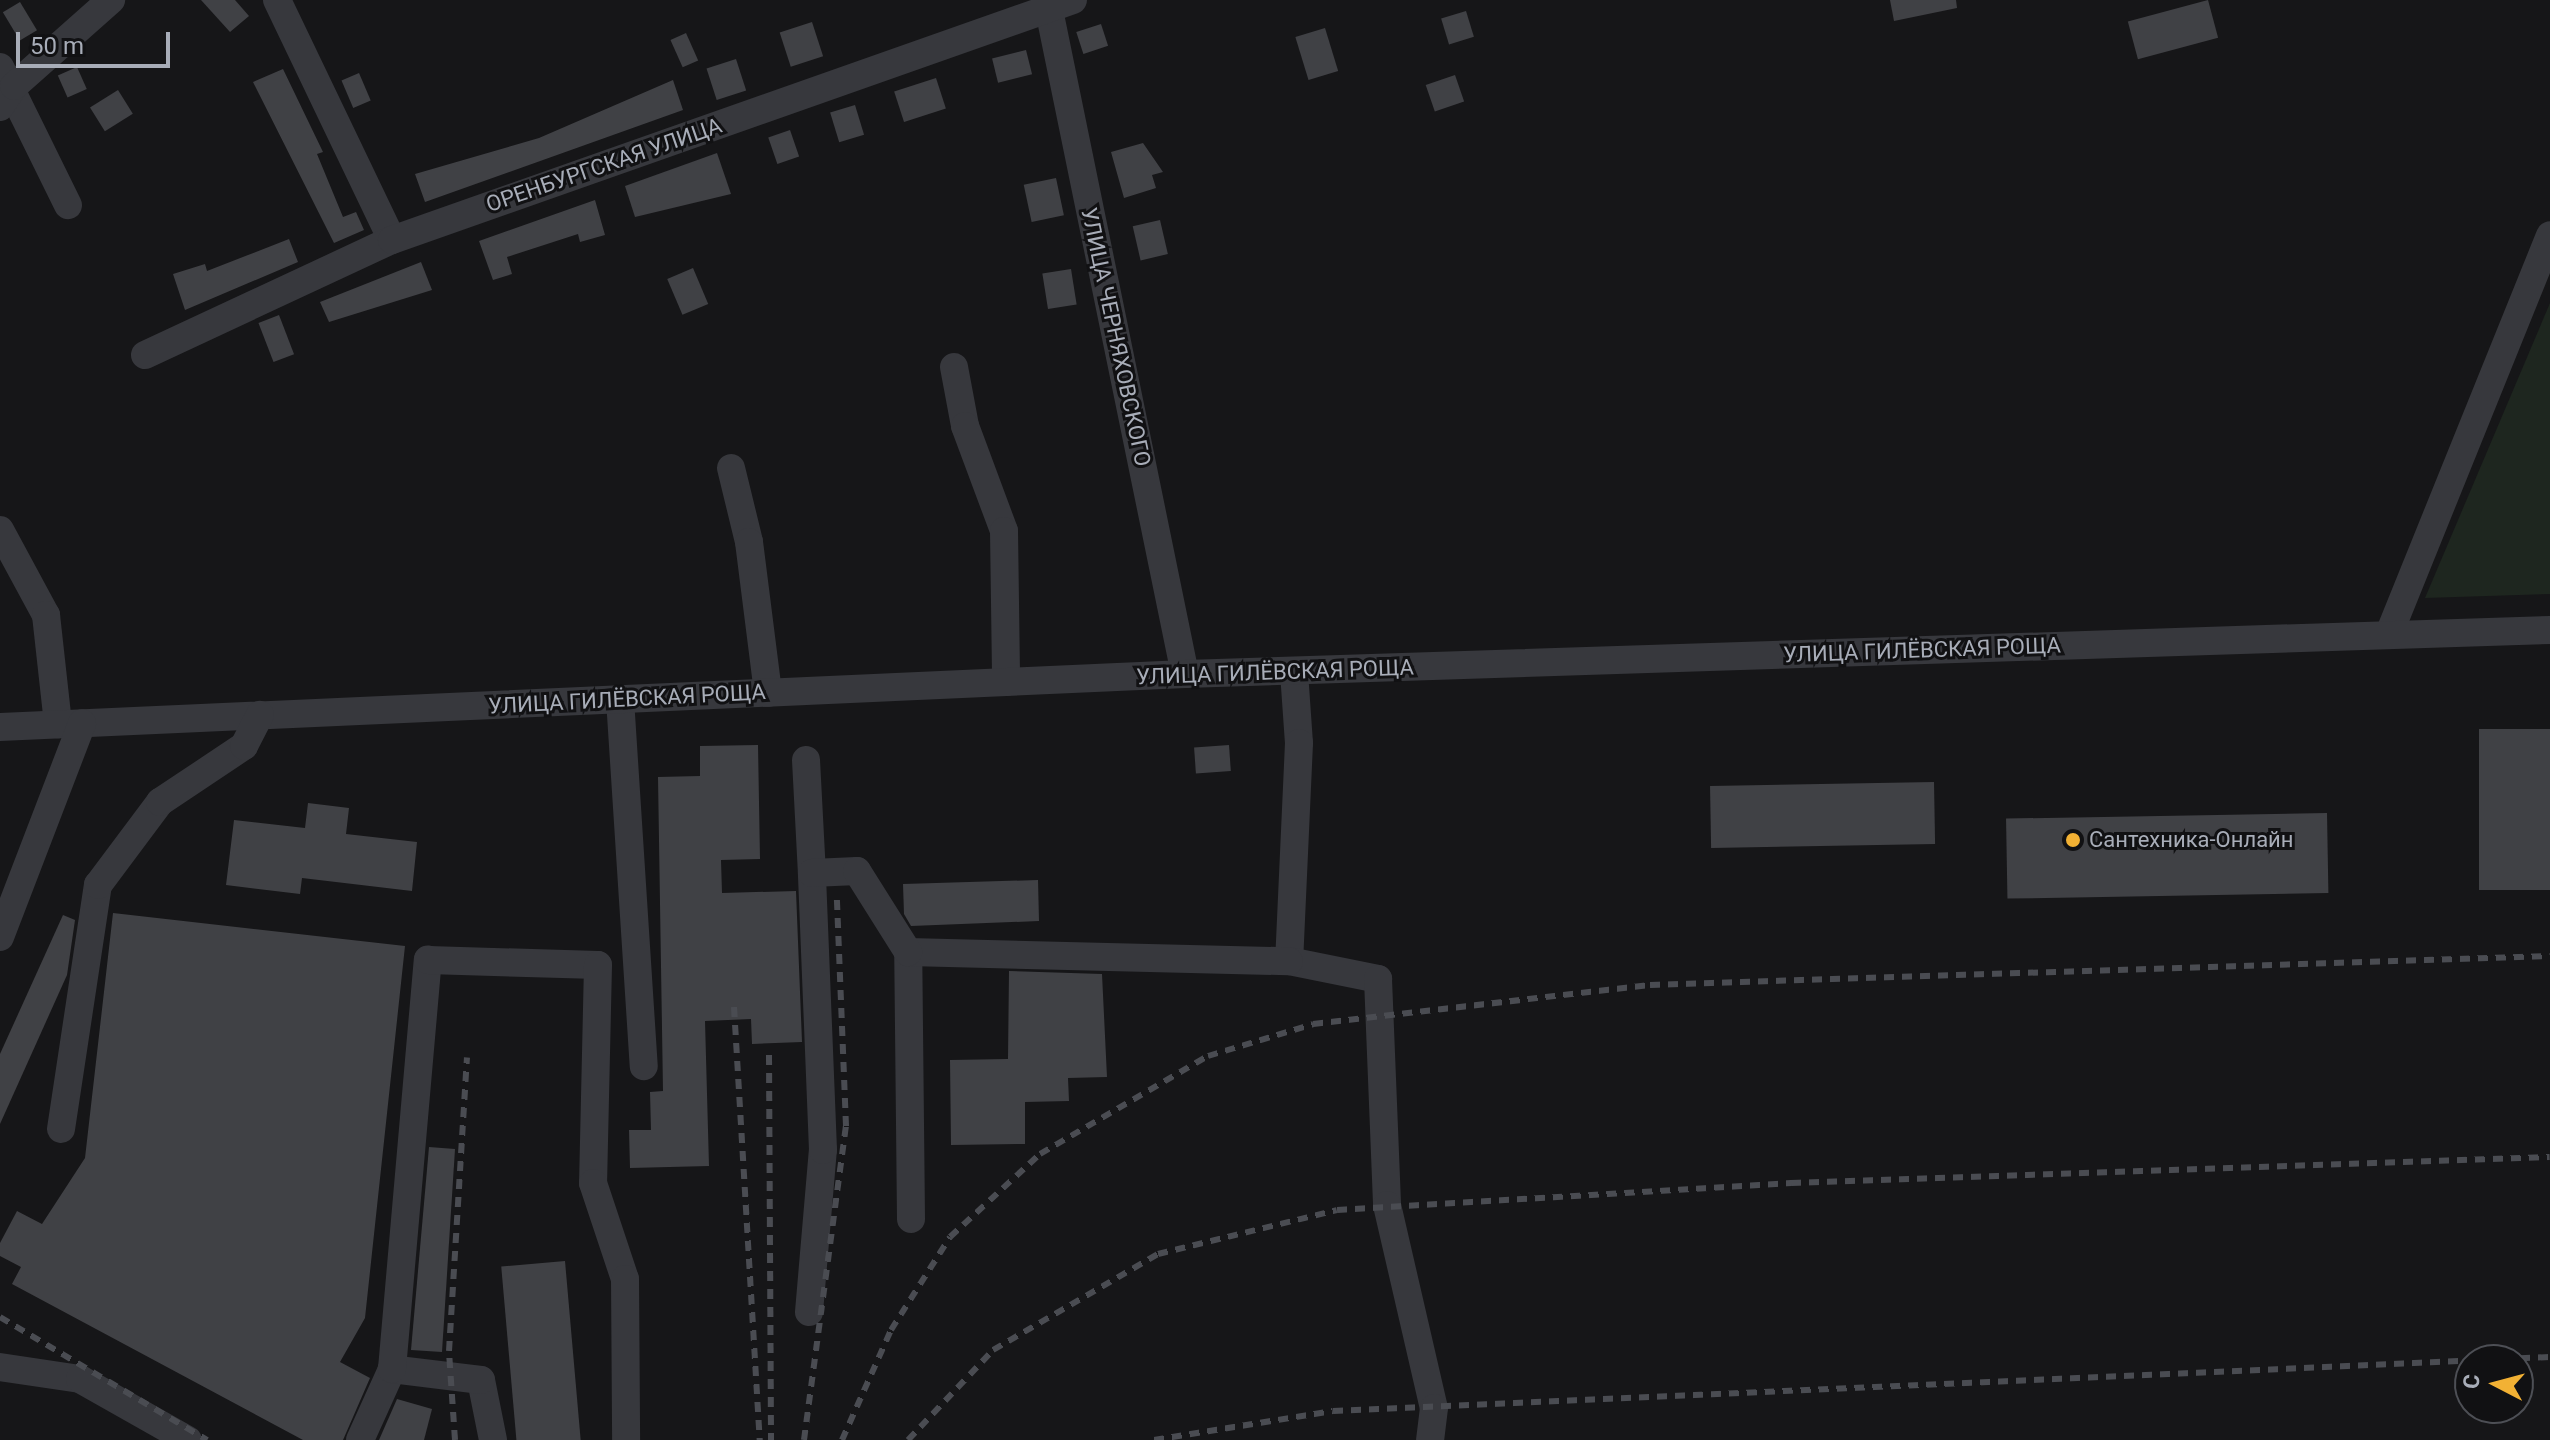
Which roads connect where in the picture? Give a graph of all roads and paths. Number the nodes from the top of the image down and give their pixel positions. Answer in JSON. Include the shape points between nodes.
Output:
{"nodes":[{"id":1,"x":111,"y":0,"type":"edge"},
{"id":2,"x":277,"y":0,"type":"edge"},
{"id":3,"x":1056,"y":3,"type":"edge"},
{"id":4,"x":5,"y":86,"type":"edge"},
{"id":5,"x":68,"y":205,"type":"dead end"},
{"id":6,"x":2550,"y":235,"type":"edge"},
{"id":7,"x":392,"y":240,"type":"junction"},
{"id":8,"x":145,"y":355,"type":"dead end"},
{"id":9,"x":954,"y":367,"type":"dead end"},
{"id":10,"x":731,"y":468,"type":"dead end"},
{"id":11,"x":0,"y":530,"type":"edge"},
{"id":12,"x":2550,"y":630,"type":"edge"},
{"id":13,"x":2389,"y":634,"type":"junction"},
{"id":14,"x":1294,"y":672,"type":"junction"},
{"id":15,"x":1185,"y":674,"type":"junction"},
{"id":16,"x":1006,"y":682,"type":"junction"},
{"id":17,"x":768,"y":693,"type":"junction"},
{"id":18,"x":620,"y":699,"type":"junction"},
{"id":19,"x":260,"y":715,"type":"junction"},
{"id":20,"x":70,"y":724,"type":"junction"},
{"id":21,"x":0,"y":727,"type":"edge"},
{"id":22,"x":806,"y":760,"type":"dead end"},
{"id":23,"x":812,"y":873,"type":"junction"},
{"id":24,"x":0,"y":937,"type":"edge"},
{"id":25,"x":908,"y":952,"type":"junction"},
{"id":26,"x":1289,"y":961,"type":"junction"},
{"id":27,"x":644,"y":1066,"type":"dead end"},
{"id":28,"x":61,"y":1129,"type":"dead end"},
{"id":29,"x":911,"y":1219,"type":"dead end"},
{"id":30,"x":809,"y":1312,"type":"dead end"},
{"id":31,"x":0,"y":1367,"type":"edge"},
{"id":32,"x":392,"y":1369,"type":"junction"},
{"id":33,"x":188,"y":1440,"type":"edge"},
{"id":34,"x":360,"y":1440,"type":"edge"},
{"id":35,"x":493,"y":1440,"type":"edge"},
{"id":36,"x":626,"y":1440,"type":"edge"},
{"id":37,"x":1430,"y":1440,"type":"edge"}],
"edges":[{"from":1,"to":4,"type":"street"},
{"from":2,"to":7,"type":"street"},
{"from":3,"to":7,"type":"street","name":"ОРЕНБУРГСКАЯ УЛИЦА"},
{"from":3,"to":15,"type":"street","name":"УЛИЦА ЧЕРНЯХОВСКОГО"},
{"from":4,"to":5,"type":"street"},
{"from":6,"to":13,"type":"street"},
{"from":7,"to":8,"type":"street","name":"ОРЕНБУРГСКАЯ УЛИЦА"},
{"from":9,"to":16,"type":"street","via":[[965,426],[1004,531]]},
{"from":10,"to":17,"type":"street","via":[[749,542]]},
{"from":11,"to":20,"type":"street","via":[[46,615]]},
{"from":12,"to":13,"type":"street","name":"УЛИЦА ГИЛЁВСКАЯ РОЩА"},
{"from":13,"to":14,"type":"street","name":"УЛИЦА ГИЛЁВСКАЯ РОЩА"},
{"from":14,"to":15,"type":"street","name":"УЛИЦА ГИЛЁВСКАЯ РОЩА"},
{"from":14,"to":26,"type":"street","via":[[1299,743]]},
{"from":15,"to":16,"type":"street","name":"УЛИЦА ГИЛЁВСКАЯ РОЩА"},
{"from":16,"to":17,"type":"street","name":"УЛИЦА ГИЛЁВСКАЯ РОЩА"},
{"from":17,"to":18,"type":"street","name":"УЛИЦА ГИЛЁВСКАЯ РОЩА"},
{"from":18,"to":19,"type":"street","name":"УЛИЦА ГИЛЁВСКАЯ РОЩА"},
{"from":18,"to":27,"type":"street"},
{"from":19,"to":20,"type":"street","name":"УЛИЦА ГИЛЁВСКАЯ РОЩА"},
{"from":19,"to":28,"type":"street","via":[[244,746],[160,802],[98,885]]},
{"from":20,"to":21,"type":"street","name":"УЛИЦА ГИЛЁВСКАЯ РОЩА"},
{"from":20,"to":24,"type":"street"},
{"from":22,"to":23,"type":"street"},
{"from":23,"to":25,"type":"street","via":[[857,871]]},
{"from":23,"to":30,"type":"street","via":[[823,1150]]},
{"from":25,"to":26,"type":"street"},
{"from":25,"to":29,"type":"street"},
{"from":26,"to":37,"type":"street","via":[[1378,979],[1387,1205],[1434,1408]]},
{"from":31,"to":33,"type":"street","via":[[80,1379]]},
{"from":32,"to":34,"type":"street"},
{"from":32,"to":35,"type":"street","via":[[481,1380]]},
{"from":32,"to":36,"type":"street","via":[[428,960],[598,965],[593,1183],[625,1279]]}]}
